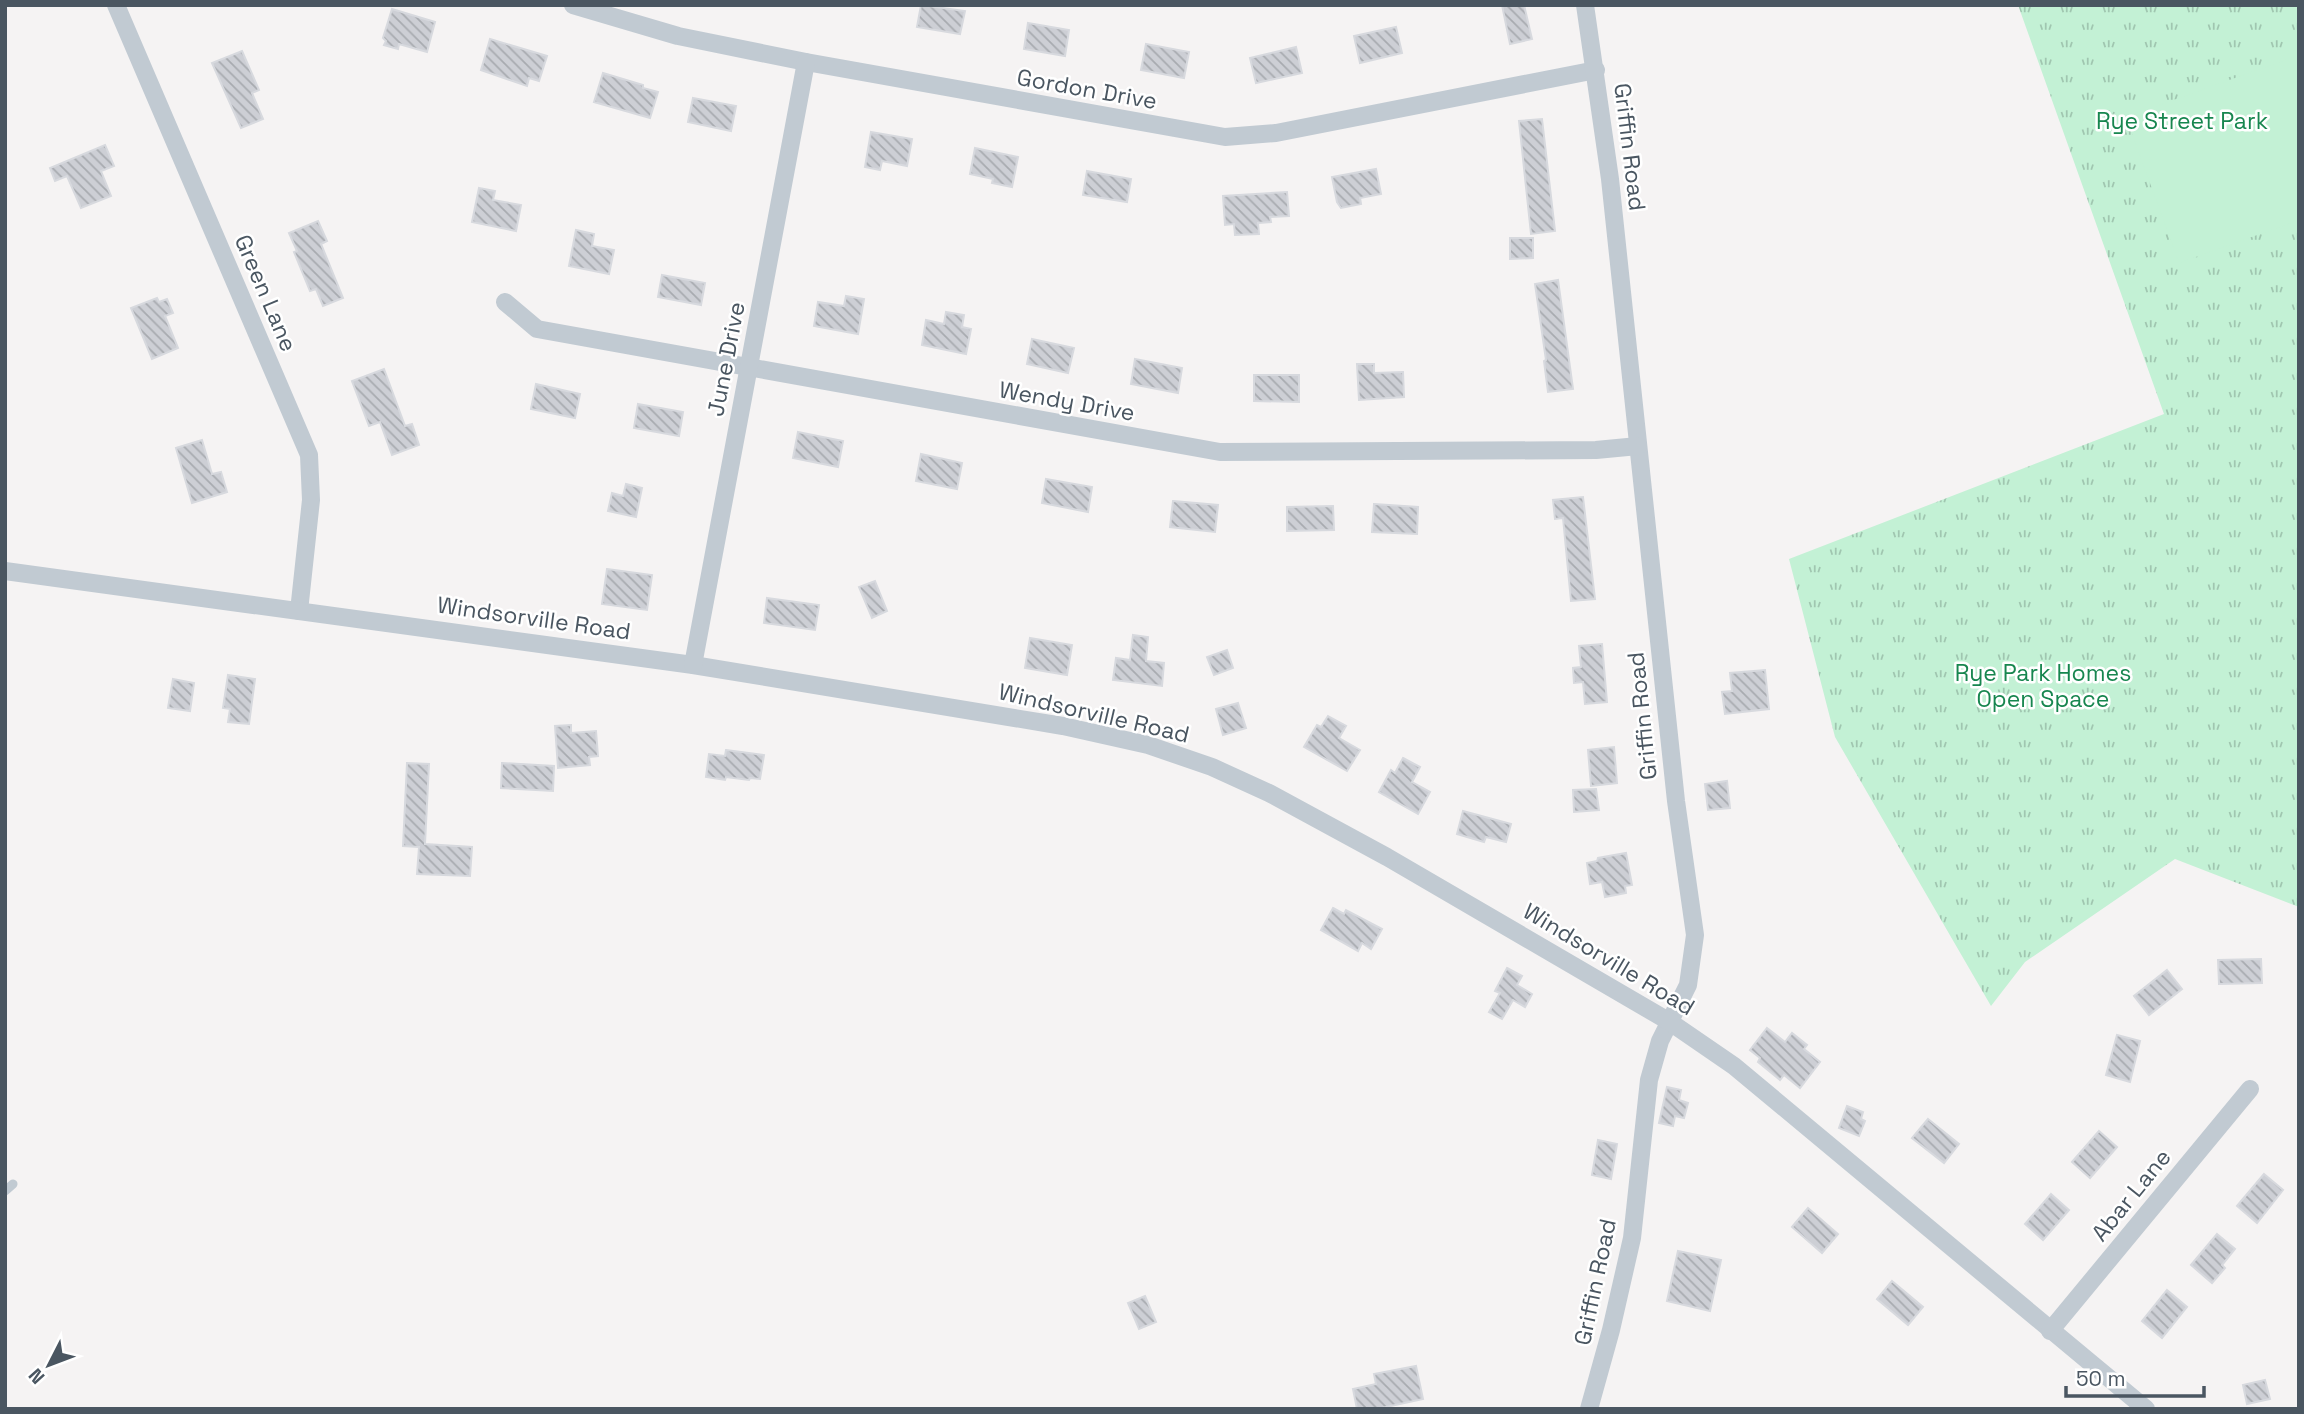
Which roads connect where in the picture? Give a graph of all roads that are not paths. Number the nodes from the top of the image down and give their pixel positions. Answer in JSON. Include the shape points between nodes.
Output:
{"nodes":[{"id":1,"x":116,"y":5,"type":"edge"},
{"id":2,"x":573,"y":5,"type":"edge"},
{"id":3,"x":1586,"y":5,"type":"edge"},
{"id":4,"x":806,"y":62,"type":"junction"},
{"id":5,"x":1596,"y":70,"type":"junction"},
{"id":6,"x":505,"y":302,"type":"dead end"},
{"id":7,"x":749,"y":369,"type":"junction"},
{"id":8,"x":1638,"y":446,"type":"junction"},
{"id":9,"x":5,"y":571,"type":"edge"},
{"id":10,"x":299,"y":611,"type":"junction"},
{"id":11,"x":693,"y":664,"type":"junction"},
{"id":12,"x":1670,"y":1022,"type":"junction"},
{"id":13,"x":2250,"y":1089,"type":"dead end"},
{"id":14,"x":13,"y":1184,"type":"dead end"},
{"id":15,"x":5,"y":1191,"type":"edge"},
{"id":16,"x":2050,"y":1331,"type":"junction"},
{"id":17,"x":1589,"y":1409,"type":"edge"},
{"id":18,"x":2146,"y":1409,"type":"edge"}],
"edges":[{"from":1,"to":10,"type":"street","name":"Green Lane","via":[[309,455],[311,500]]},
{"from":2,"to":4,"type":"street","name":"Gordon Drive","via":[[678,36]]},
{"from":3,"to":5,"type":"street","name":"Griffin Road"},
{"from":4,"to":5,"type":"street","name":"Gordon Drive","via":[[1225,137],[1276,132]]},
{"from":4,"to":7,"type":"street","name":"June Drive"},
{"from":5,"to":8,"type":"street","name":"Griffin Road"},
{"from":6,"to":7,"type":"street","name":"Wendy Drive","via":[[537,329]]},
{"from":7,"to":8,"type":"street","name":"Wendy Drive","via":[[1220,452]]},
{"from":7,"to":11,"type":"street","name":"June Drive"},
{"from":8,"to":12,"type":"street","name":"Griffin Road","via":[[1695,935],[1688,985]]},
{"from":9,"to":10,"type":"street","name":"Windsorville Road"},
{"from":10,"to":11,"type":"street","name":"Windsorville Road"},
{"from":11,"to":12,"type":"street","name":"Windsorville Road","via":[[1063,726],[1212,766],[1387,857]]},
{"from":12,"to":16,"type":"street","name":"Windsorville Road","via":[[1734,1066]]},
{"from":12,"to":17,"type":"street","name":"Griffin Road","via":[[1653,1057],[1632,1238]]},
{"from":13,"to":16,"type":"street","name":"Abar Lane"},
{"from":14,"to":15,"type":"lane"},
{"from":16,"to":18,"type":"street","name":"Windsorville Road"}]}
